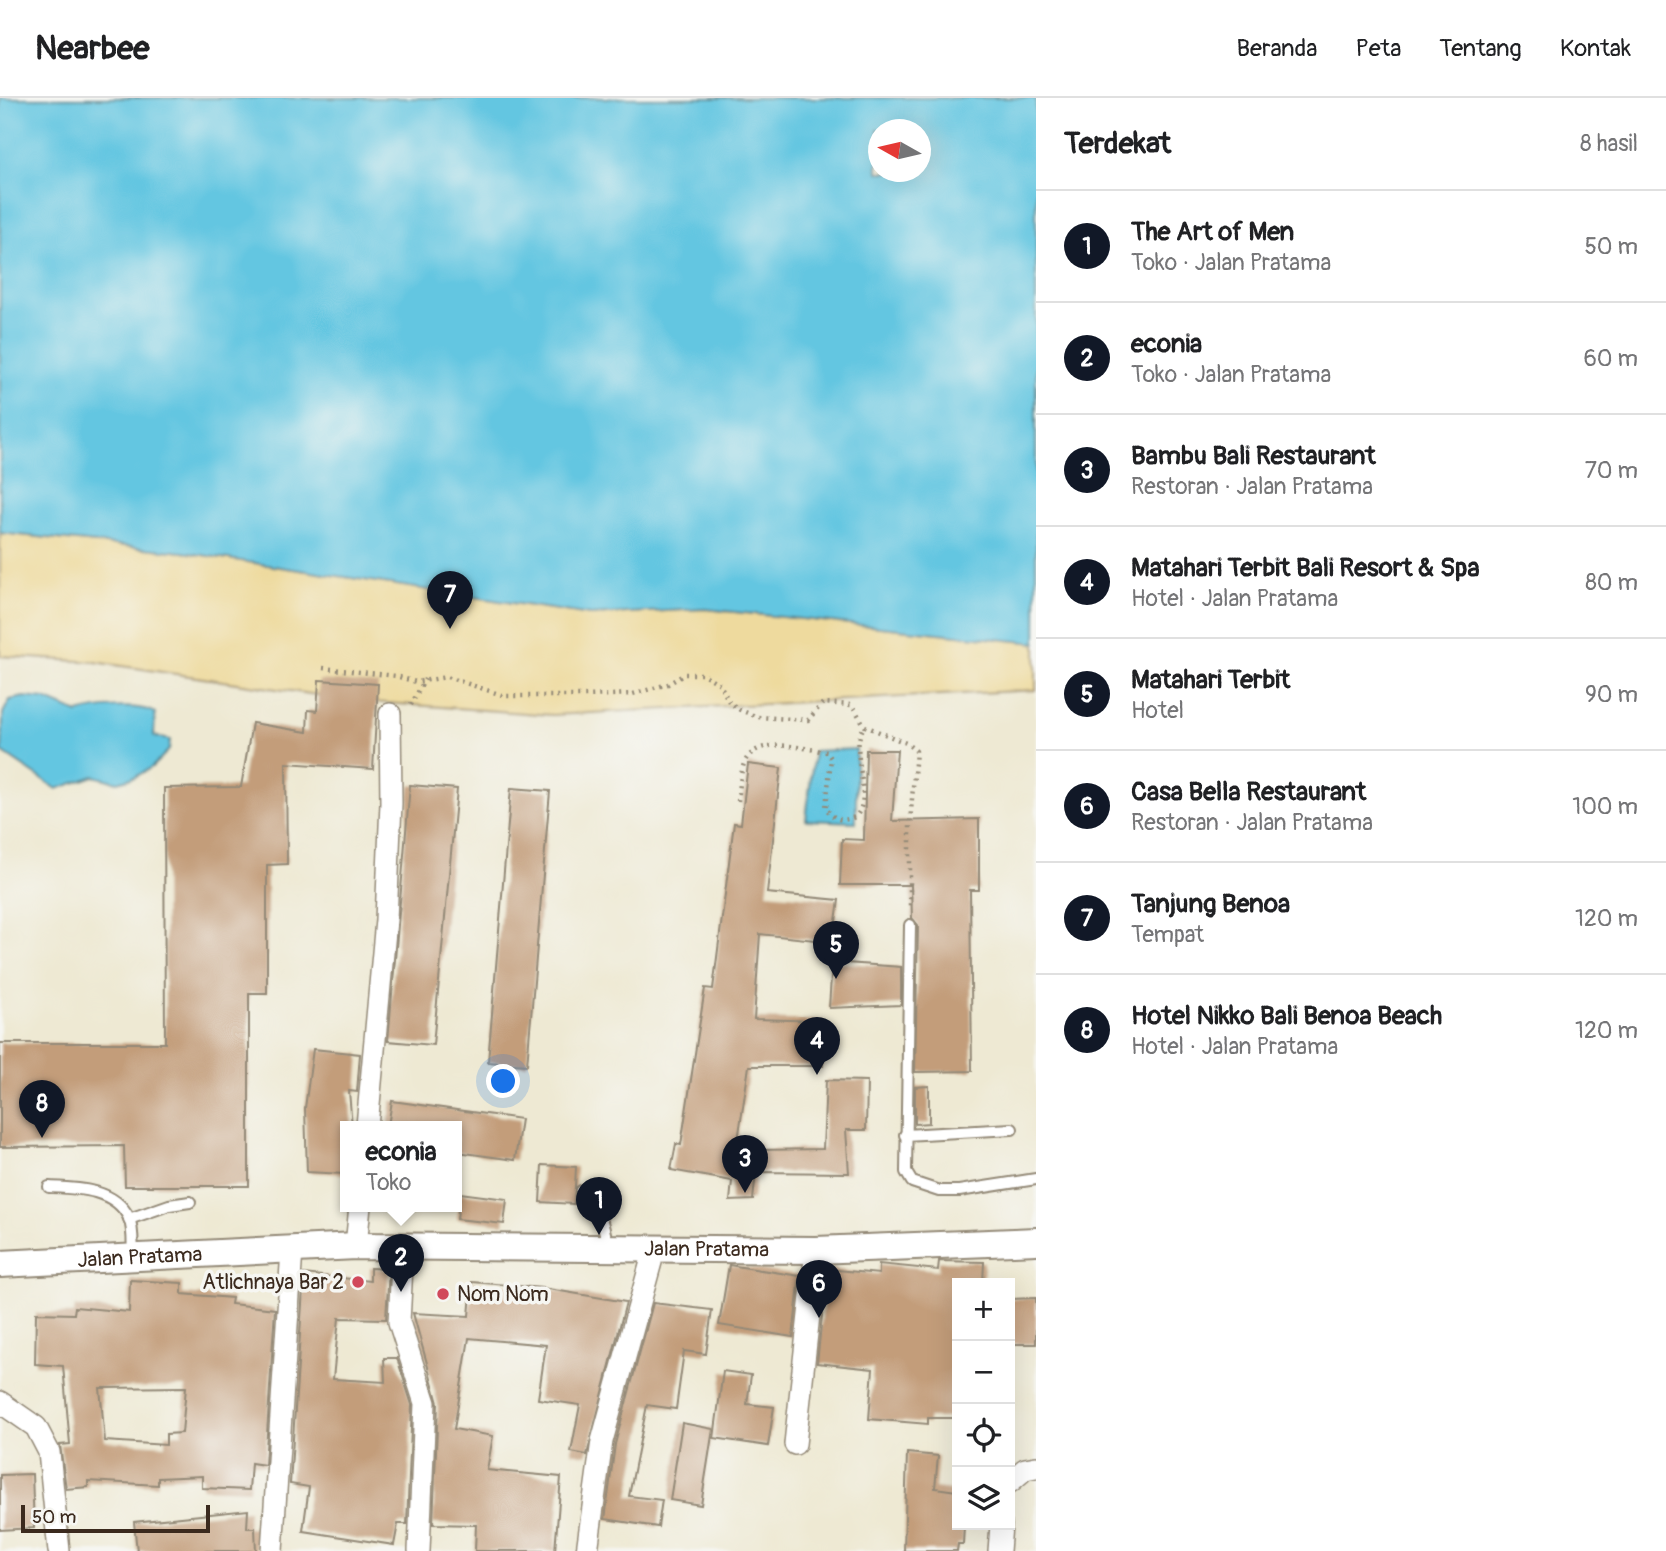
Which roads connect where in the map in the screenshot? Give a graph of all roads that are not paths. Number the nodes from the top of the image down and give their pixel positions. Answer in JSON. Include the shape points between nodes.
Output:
{"nodes":[{"id":1,"x":390,"y":714,"type":"dead end"},
{"id":2,"x":910,"y":925,"type":"road end"},
{"id":3,"x":367,"y":1121,"type":"edge"},
{"id":4,"x":1012,"y":1129,"type":"dead end"},
{"id":5,"x":905,"y":1135,"type":"junction"},
{"id":6,"x":1036,"y":1179,"type":"edge"},
{"id":7,"x":49,"y":1187,"type":"dead end"},
{"id":8,"x":581,"y":1191,"type":"dead end"},
{"id":9,"x":190,"y":1202,"type":"dead end"},
{"id":10,"x":359,"y":1212,"type":"edge"},
{"id":11,"x":129,"y":1219,"type":"junction"},
{"id":12,"x":1036,"y":1241,"type":"edge"},
{"id":13,"x":356,"y":1246,"type":"junction"},
{"id":14,"x":403,"y":1247,"type":"junction"},
{"id":15,"x":292,"y":1250,"type":"junction"},
{"id":16,"x":816,"y":1250,"type":"junction"},
{"id":17,"x":610,"y":1251,"type":"junction"},
{"id":18,"x":654,"y":1251,"type":"junction"},
{"id":19,"x":134,"y":1258,"type":"junction"},
{"id":20,"x":0,"y":1264,"type":"edge"},
{"id":21,"x":0,"y":1402,"type":"edge"},
{"id":22,"x":795,"y":1444,"type":"dead end"},
{"id":23,"x":1036,"y":1467,"type":"edge"},
{"id":24,"x":1015,"y":1478,"type":"edge"},
{"id":25,"x":1001,"y":1530,"type":"edge"},
{"id":26,"x":59,"y":1551,"type":"edge"},
{"id":27,"x":272,"y":1551,"type":"edge"},
{"id":28,"x":419,"y":1551,"type":"edge"},
{"id":29,"x":587,"y":1551,"type":"edge"},
{"id":30,"x":999,"y":1551,"type":"edge"}],
"edges":[{"from":1,"to":3,"type":"street","via":[[386,920]]},
{"from":2,"to":5,"type":"lane"},
{"from":4,"to":5,"type":"lane"},
{"from":5,"to":6,"type":"lane","via":[[906,1172],[924,1188],[959,1191]]},
{"from":7,"to":11,"type":"lane","via":[[92,1189]]},
{"from":8,"to":17,"type":"lane","via":[[599,1210]]},
{"from":9,"to":11,"type":"lane"},
{"from":10,"to":13,"type":"street"},
{"from":11,"to":19,"type":"lane"},
{"from":12,"to":16,"type":"street","name":"Jalan Pratama"},
{"from":13,"to":14,"type":"street","name":"Jalan Pratama"},
{"from":13,"to":15,"type":"street","name":"Jalan Pratama"},
{"from":14,"to":17,"type":"street","name":"Jalan Pratama"},
{"from":14,"to":28,"type":"street","via":[[399,1322],[425,1403]]},
{"from":15,"to":19,"type":"street","name":"Jalan Pratama"},
{"from":15,"to":27,"type":"street"},
{"from":16,"to":18,"type":"street","name":"Jalan Pratama"},
{"from":16,"to":22,"type":"street"},
{"from":17,"to":18,"type":"street","name":"Jalan Pratama"},
{"from":18,"to":29,"type":"street","via":[[602,1441]]},
{"from":19,"to":20,"type":"street","name":"Jalan Pratama"},
{"from":21,"to":26,"type":"street","via":[[36,1427],[49,1452]]},
{"from":23,"to":24,"type":"street"},
{"from":25,"to":30,"type":"street"}]}
